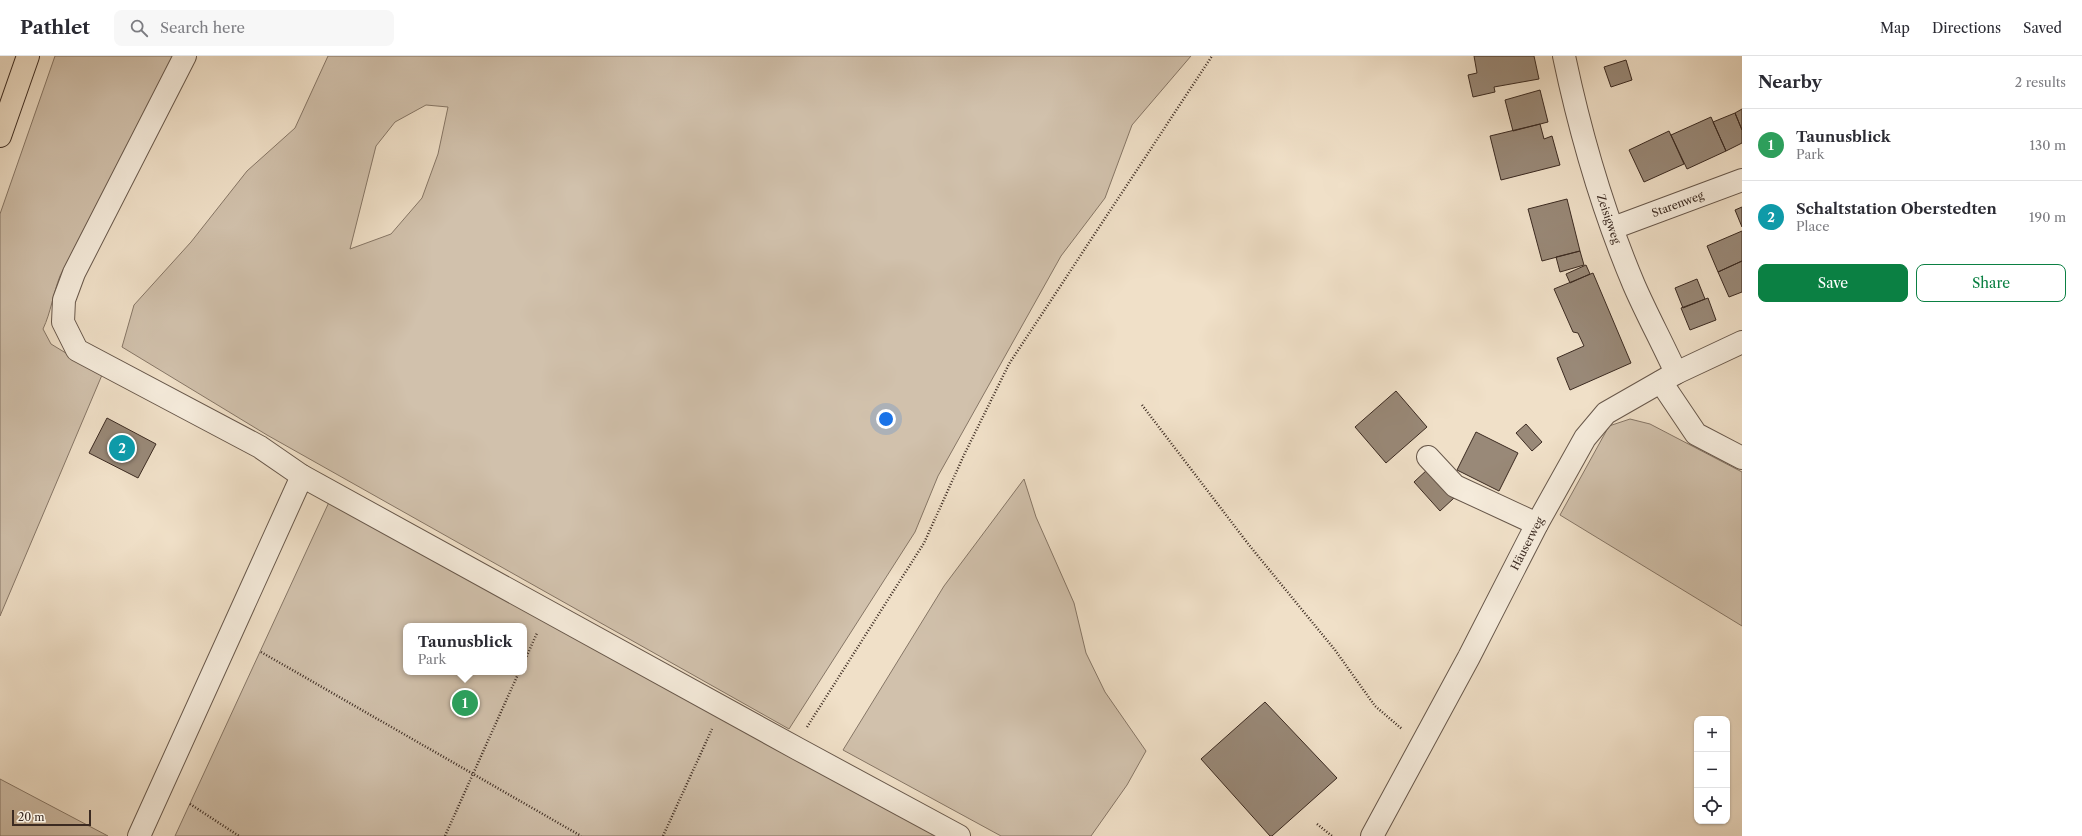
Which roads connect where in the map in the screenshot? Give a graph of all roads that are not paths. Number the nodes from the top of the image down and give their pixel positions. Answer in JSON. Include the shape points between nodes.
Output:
{"nodes":[{"id":1,"x":28,"y":56,"type":"edge"},
{"id":2,"x":185,"y":56,"type":"edge"},
{"id":3,"x":1564,"y":56,"type":"edge"},
{"id":4,"x":0,"y":136,"type":"edge"},
{"id":5,"x":1742,"y":180,"type":"edge"},
{"id":6,"x":1613,"y":228,"type":"junction"},
{"id":7,"x":1742,"y":342,"type":"edge"},
{"id":8,"x":1669,"y":378,"type":"junction"},
{"id":9,"x":1428,"y":457,"type":"dead end"},
{"id":10,"x":1742,"y":458,"type":"edge"},
{"id":11,"x":302,"y":476,"type":"junction"},
{"id":12,"x":1537,"y":524,"type":"junction"},
{"id":13,"x":138,"y":836,"type":"edge"},
{"id":14,"x":959,"y":836,"type":"edge"},
{"id":15,"x":1372,"y":836,"type":"edge"}],
"edges":[{"from":1,"to":4,"type":"highway"},
{"from":2,"to":11,"type":"street","via":[[74,273],[64,300],[63,322],[77,350],[260,446]]},
{"from":3,"to":6,"type":"street","name":"Zeisigweg","via":[[1590,156]]},
{"from":5,"to":6,"type":"street","name":"Starenweg"},
{"from":6,"to":8,"type":"street","name":"Zeisigweg"},
{"from":7,"to":8,"type":"street","name":"Häuserweg"},
{"from":8,"to":10,"type":"street","via":[[1696,434]]},
{"from":8,"to":12,"type":"street","name":"Häuserweg","via":[[1606,413],[1585,438]]},
{"from":9,"to":12,"type":"street","via":[[1455,486]]},
{"from":11,"to":13,"type":"street"},
{"from":11,"to":14,"type":"street"},
{"from":12,"to":15,"type":"street","name":"Häuserweg","via":[[1469,657]]}]}
